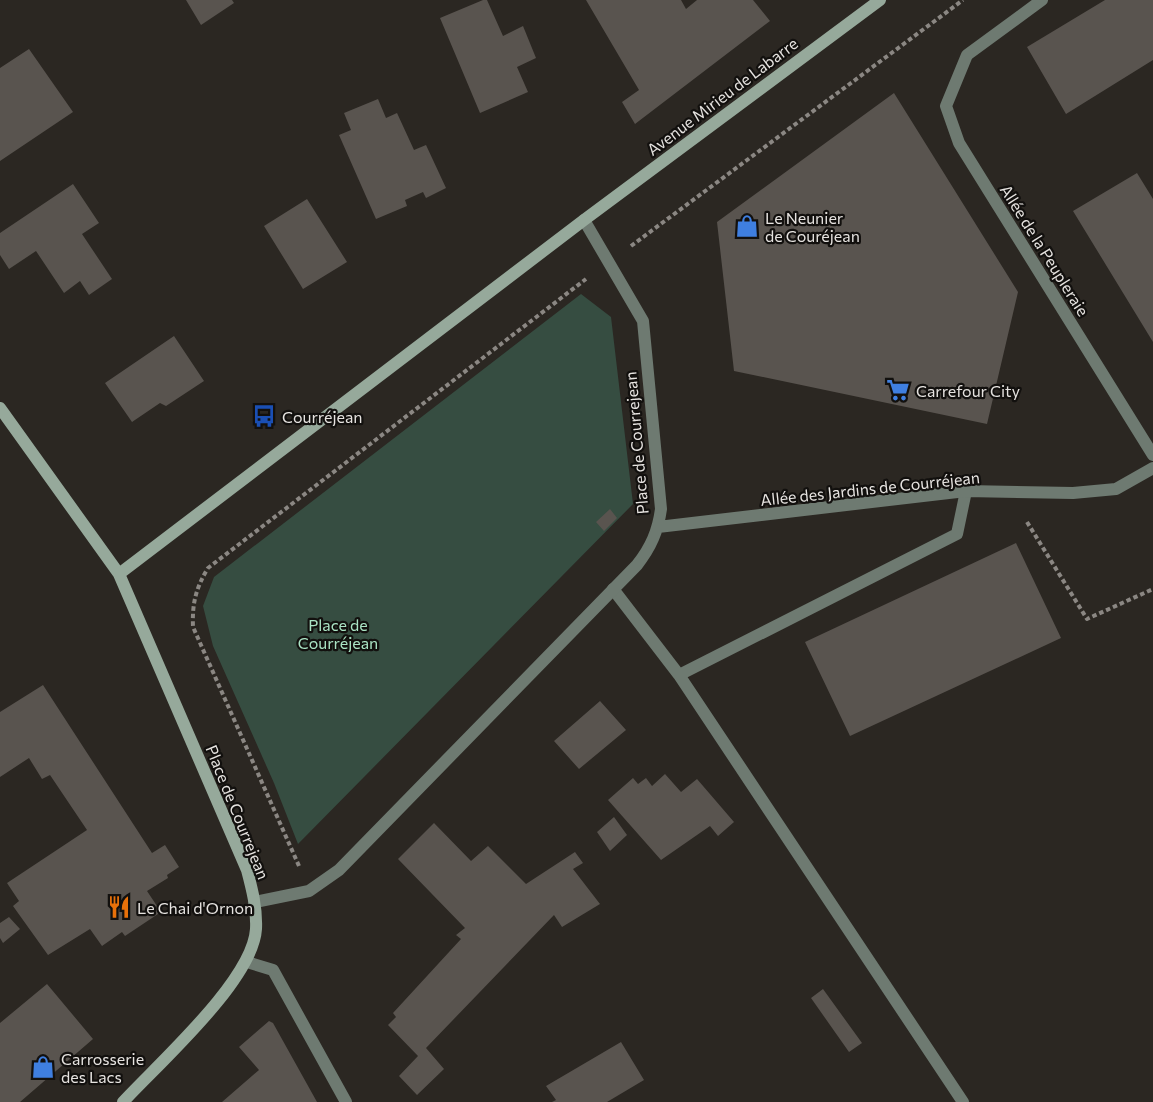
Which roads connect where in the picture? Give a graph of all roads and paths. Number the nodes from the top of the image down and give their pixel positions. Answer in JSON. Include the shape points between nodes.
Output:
{"nodes":[{"id":1,"x":880,"y":0,"type":"edge"},
{"id":2,"x":963,"y":0,"type":"edge"},
{"id":3,"x":1042,"y":0,"type":"edge"},
{"id":4,"x":584,"y":220,"type":"junction"},
{"id":5,"x":644,"y":236,"type":"dead end"},
{"id":6,"x":581,"y":283,"type":"dead end"},
{"id":7,"x":0,"y":408,"type":"edge"},
{"id":8,"x":1153,"y":455,"type":"edge"},
{"id":9,"x":1153,"y":468,"type":"edge"},
{"id":10,"x":966,"y":491,"type":"junction"},
{"id":11,"x":1027,"y":522,"type":"dead end"},
{"id":12,"x":658,"y":527,"type":"junction"},
{"id":13,"x":119,"y":574,"type":"junction"},
{"id":14,"x":613,"y":589,"type":"junction"},
{"id":15,"x":1153,"y":589,"type":"edge"},
{"id":16,"x":679,"y":675,"type":"junction"},
{"id":17,"x":309,"y":891,"type":"junction"},
{"id":18,"x":255,"y":902,"type":"junction"},
{"id":19,"x":247,"y":962,"type":"junction"},
{"id":20,"x":123,"y":1102,"type":"edge"},
{"id":21,"x":346,"y":1102,"type":"edge"},
{"id":22,"x":963,"y":1102,"type":"edge"}],
"edges":[{"from":1,"to":4,"type":"street","name":"Avenue Mirieu de Labarre"},
{"from":2,"to":5,"type":"path"},
{"from":3,"to":8,"type":"street","name":"Allée de la Peupleraie","via":[[967,55],[946,106],[959,143]]},
{"from":4,"to":12,"type":"street","name":"Place de Courrejean","via":[[643,321],[660,508]]},
{"from":4,"to":13,"type":"street"},
{"from":6,"to":17,"type":"path","via":[[208,568],[196,587],[193,627]]},
{"from":7,"to":13,"type":"street","name":"Place de Courrejean"},
{"from":9,"to":10,"type":"street","name":"Allée des Jardins de Courréjean","via":[[1116,489],[1073,493]]},
{"from":10,"to":12,"type":"street","name":"Allée des Jardins de Courréjean"},
{"from":10,"to":16,"type":"street","via":[[957,534]]},
{"from":11,"to":15,"type":"path","via":[[1088,619]]},
{"from":12,"to":14,"type":"street","name":"Place de Courrejean","via":[[650,547]]},
{"from":13,"to":18,"type":"street","name":"Place de Courrejean","via":[[247,870]]},
{"from":14,"to":16,"type":"street"},
{"from":14,"to":17,"type":"street","name":"Place de Courrejean","via":[[339,870]]},
{"from":16,"to":22,"type":"street"},
{"from":17,"to":18,"type":"street","name":"Place de Courrejean"},
{"from":18,"to":19,"type":"street","via":[[256,931]]},
{"from":19,"to":20,"type":"street","via":[[220,998]]},
{"from":19,"to":21,"type":"street","via":[[273,970]]}]}
